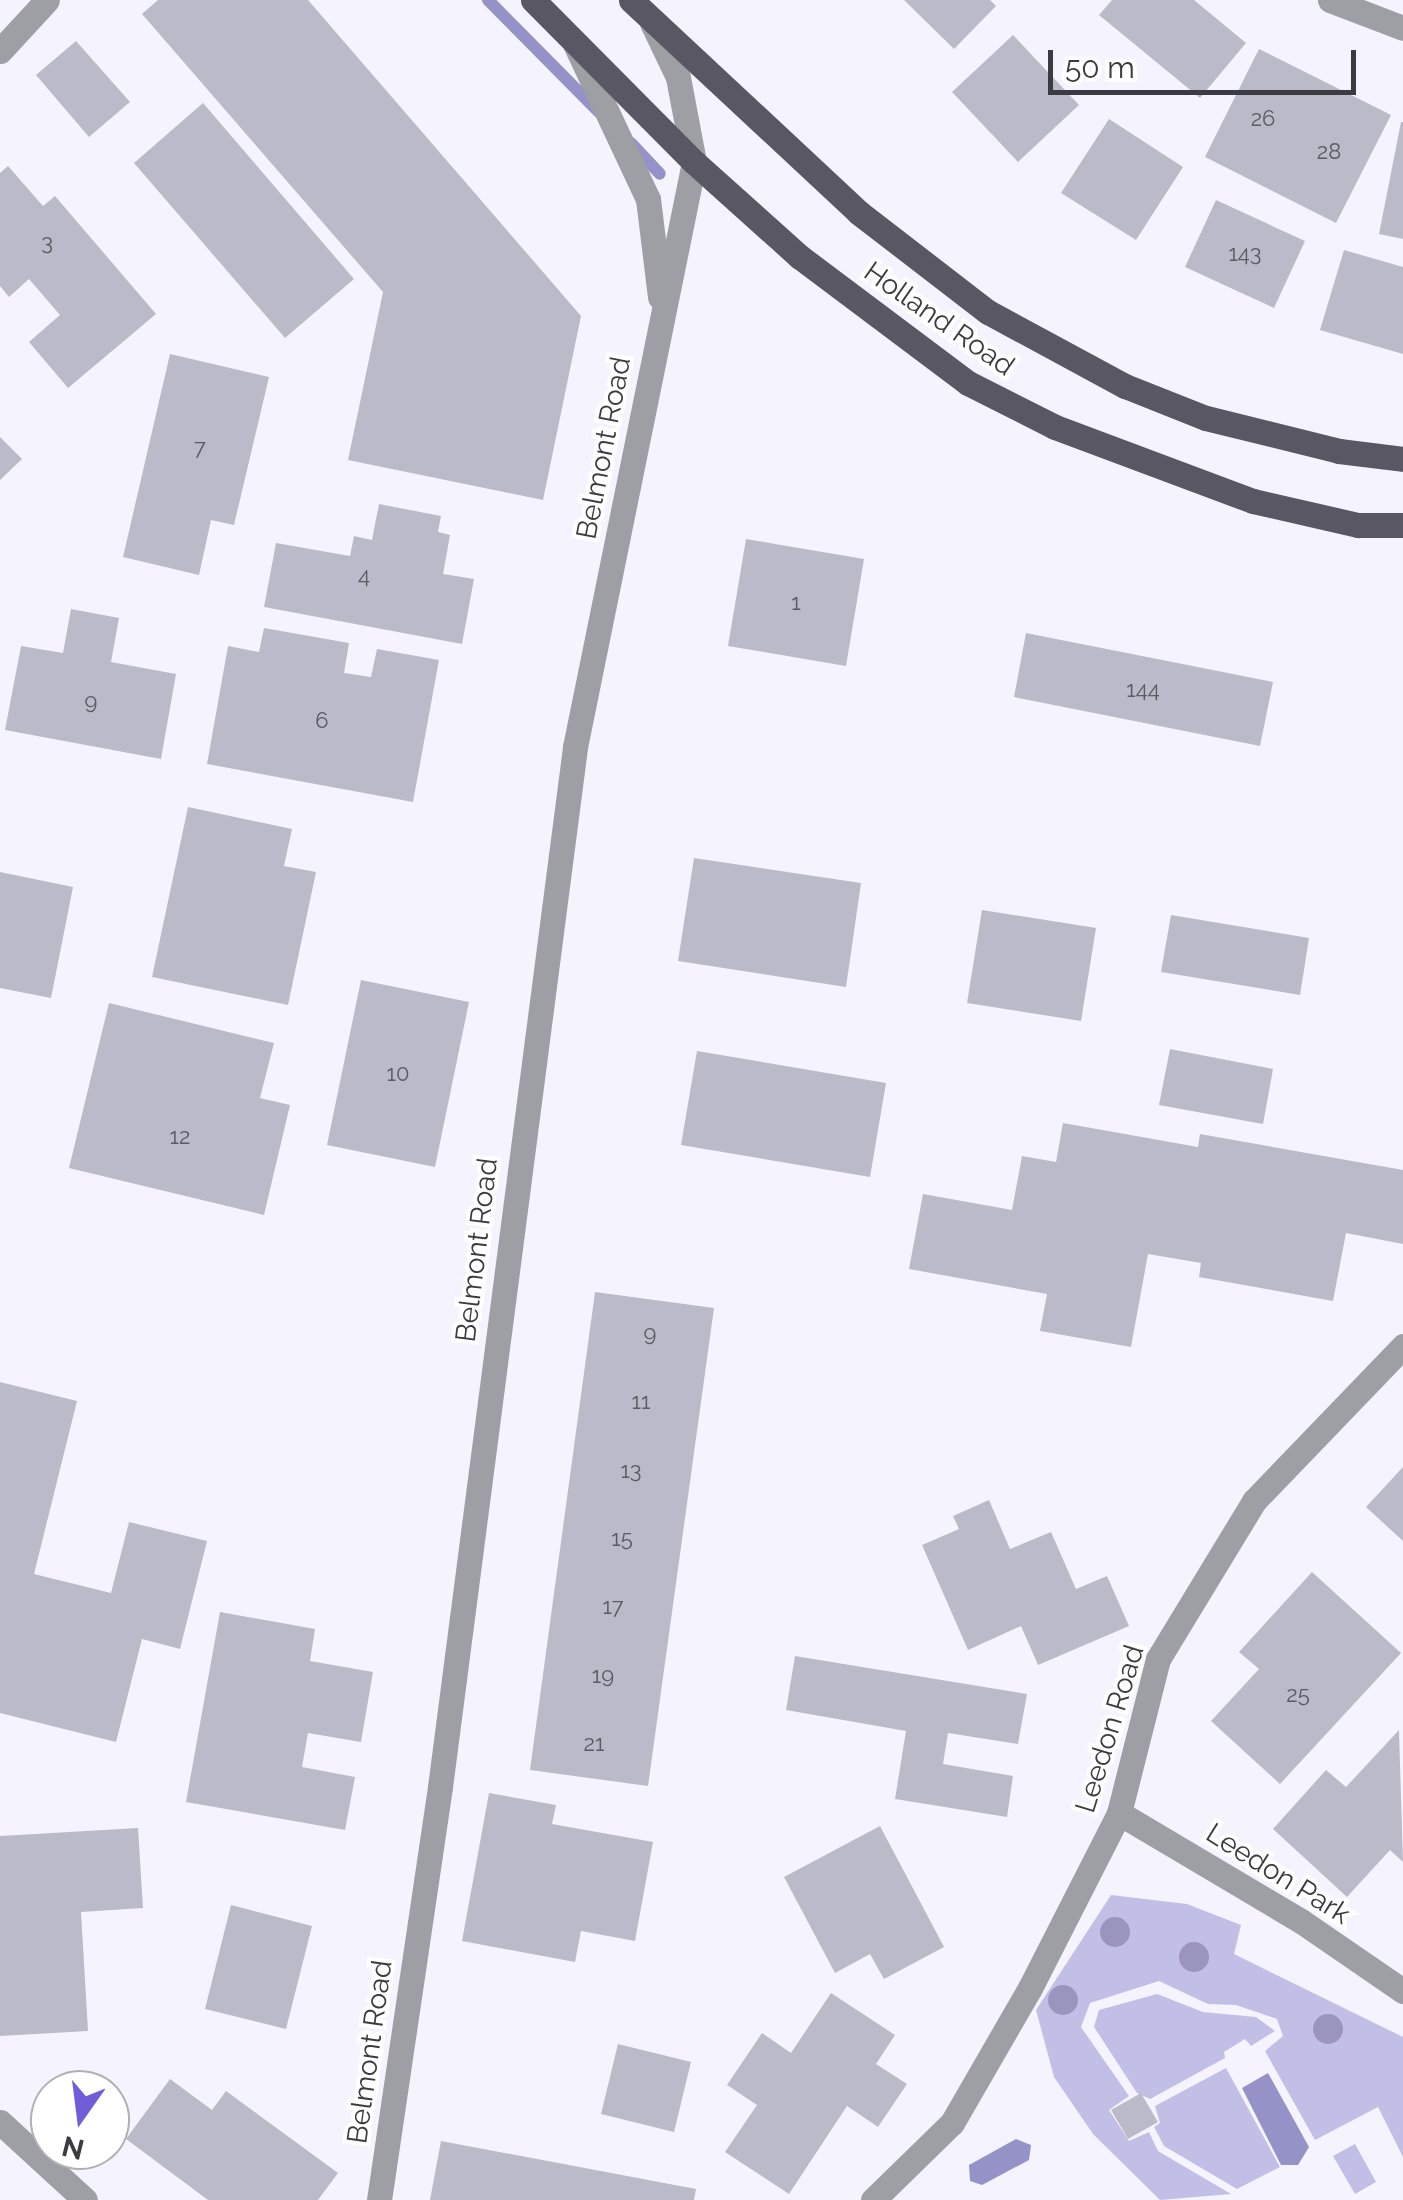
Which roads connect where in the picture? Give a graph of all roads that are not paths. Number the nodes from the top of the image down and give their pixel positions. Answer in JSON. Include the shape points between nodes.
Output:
{"nodes":[{"id":1,"x":533,"y":0,"type":"edge"},
{"id":2,"x":631,"y":0,"type":"edge"},
{"id":3,"x":1330,"y":0,"type":"edge"},
{"id":4,"x":45,"y":1,"type":"edge"},
{"id":5,"x":652,"y":22,"type":"junction"},
{"id":6,"x":1403,"y":28,"type":"edge"},
{"id":7,"x":572,"y":39,"type":"junction"},
{"id":8,"x":0,"y":52,"type":"edge"},
{"id":9,"x":694,"y":162,"type":"junction"},
{"id":10,"x":662,"y":312,"type":"junction"},
{"id":11,"x":1403,"y":458,"type":"edge"},
{"id":12,"x":1403,"y":525,"type":"edge"},
{"id":13,"x":1403,"y":1346,"type":"edge"},
{"id":14,"x":1119,"y":1813,"type":"junction"},
{"id":15,"x":1403,"y":1991,"type":"edge"},
{"id":16,"x":0,"y":2122,"type":"edge"},
{"id":17,"x":85,"y":2200,"type":"edge"},
{"id":18,"x":379,"y":2200,"type":"edge"},
{"id":19,"x":873,"y":2200,"type":"edge"}],
"edges":[{"from":1,"to":7,"type":"main road","name":"Holland Road"},
{"from":2,"to":5,"type":"main road","name":"Holland Road"},
{"from":3,"to":6,"type":"street"},
{"from":4,"to":8,"type":"street"},
{"from":5,"to":9,"type":"street","name":"Belmont Road","via":[[678,77]]},
{"from":5,"to":11,"type":"main road","name":"Holland Road","via":[[924,268],[1056,352],[1206,418],[1339,451]]},
{"from":7,"to":9,"type":"main road","name":"Holland Road"},
{"from":7,"to":10,"type":"street","name":"Belmont Road","via":[[648,198]]},
{"from":9,"to":10,"type":"street","name":"Belmont Road"},
{"from":9,"to":12,"type":"main road","name":"Holland Road","via":[[800,257],[968,383],[1055,427],[1253,502],[1358,525]]},
{"from":10,"to":18,"type":"street","name":"Belmont Road","via":[[576,747]]},
{"from":13,"to":14,"type":"street","name":"Leedon Road","via":[[1254,1501],[1158,1659]]},
{"from":14,"to":15,"type":"street","name":"Leedon Park"},
{"from":14,"to":19,"type":"street","name":"Leedon Road","via":[[952,2123]]},
{"from":16,"to":17,"type":"street"}]}
